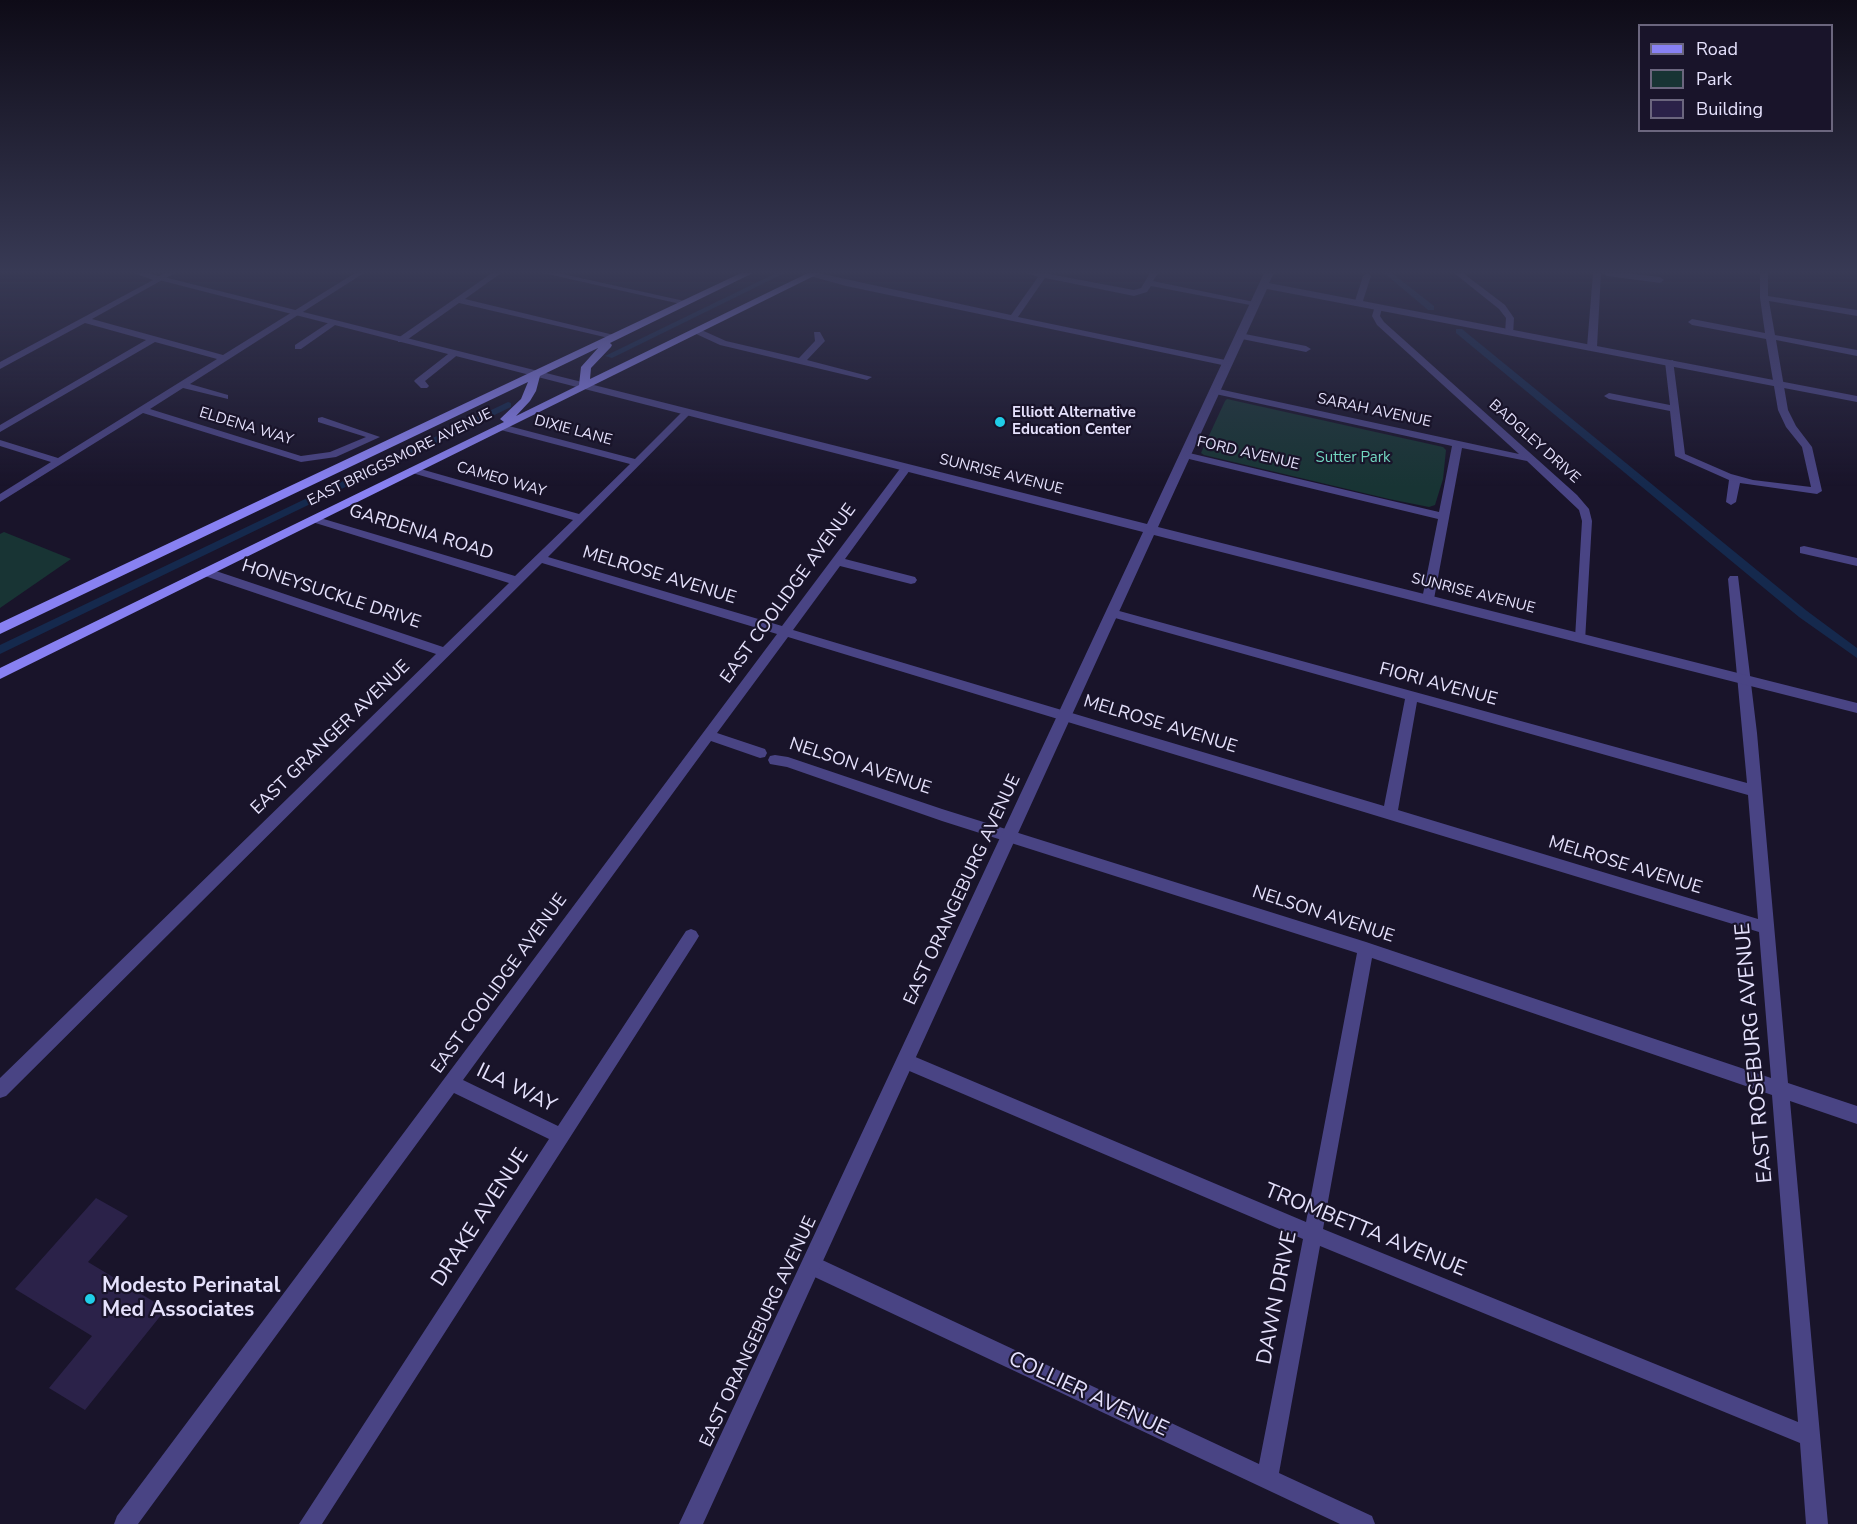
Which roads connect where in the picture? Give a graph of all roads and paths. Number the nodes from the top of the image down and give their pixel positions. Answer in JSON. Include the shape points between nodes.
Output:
{"nodes":[{"id":1,"x":40,"y":344,"type":"edge"},
{"id":2,"x":145,"y":344,"type":"edge"},
{"id":3,"x":173,"y":344,"type":"edge"},
{"id":4,"x":247,"y":344,"type":"edge"},
{"id":5,"x":302,"y":344,"type":"edge"},
{"id":6,"x":418,"y":344,"type":"edge"},
{"id":7,"x":597,"y":344,"type":"edge"},
{"id":8,"x":611,"y":344,"type":"edge"},
{"id":9,"x":670,"y":344,"type":"edge"},
{"id":10,"x":728,"y":344,"type":"edge"},
{"id":11,"x":817,"y":344,"type":"edge"},
{"id":12,"x":1137,"y":344,"type":"edge"},
{"id":13,"x":1236,"y":344,"type":"edge"},
{"id":14,"x":1281,"y":344,"type":"edge"},
{"id":15,"x":1403,"y":344,"type":"edge"},
{"id":16,"x":1575,"y":344,"type":"edge"},
{"id":17,"x":1773,"y":344,"type":"edge"},
{"id":18,"x":1807,"y":344,"type":"edge"},
{"id":19,"x":298,"y":347,"type":"dead end"},
{"id":20,"x":1592,"y":347,"type":"joint"},
{"id":21,"x":1306,"y":349,"type":"dead end"},
{"id":22,"x":455,"y":353,"type":"junction"},
{"id":23,"x":1857,"y":353,"type":"edge"},
{"id":24,"x":225,"y":358,"type":"junction"},
{"id":25,"x":801,"y":361,"type":"junction"},
{"id":26,"x":1670,"y":362,"type":"junction"},
{"id":27,"x":1227,"y":363,"type":"junction"},
{"id":28,"x":0,"y":366,"type":"edge"},
{"id":29,"x":535,"y":373,"type":"junction"},
{"id":30,"x":867,"y":377,"type":"dead end"},
{"id":31,"x":1778,"y":384,"type":"junction"},
{"id":32,"x":182,"y":385,"type":"junction"},
{"id":33,"x":424,"y":386,"type":"dead end"},
{"id":34,"x":584,"y":386,"type":"junction"},
{"id":35,"x":1214,"y":391,"type":"junction"},
{"id":36,"x":1609,"y":396,"type":"dead end"},
{"id":37,"x":225,"y":398,"type":"dead end"},
{"id":38,"x":1857,"y":399,"type":"edge"},
{"id":39,"x":1674,"y":409,"type":"junction"},
{"id":40,"x":142,"y":410,"type":"junction"},
{"id":41,"x":687,"y":412,"type":"junction"},
{"id":42,"x":322,"y":420,"type":"dead end"},
{"id":43,"x":501,"y":427,"type":"junction"},
{"id":44,"x":0,"y":429,"type":"edge"},
{"id":45,"x":0,"y":443,"type":"edge"},
{"id":46,"x":1457,"y":445,"type":"junction"},
{"id":47,"x":460,"y":447,"type":"junction"},
{"id":48,"x":1185,"y":455,"type":"junction"},
{"id":49,"x":1528,"y":458,"type":"junction"},
{"id":50,"x":60,"y":462,"type":"junction"},
{"id":51,"x":637,"y":463,"type":"junction"},
{"id":52,"x":906,"y":468,"type":"junction"},
{"id":53,"x":413,"y":470,"type":"junction"},
{"id":54,"x":1735,"y":478,"type":"junction"},
{"id":55,"x":0,"y":499,"type":"edge"},
{"id":56,"x":1731,"y":502,"type":"dead end"},
{"id":57,"x":1444,"y":517,"type":"junction"},
{"id":58,"x":313,"y":519,"type":"junction"},
{"id":59,"x":582,"y":519,"type":"junction"},
{"id":60,"x":1150,"y":529,"type":"junction"},
{"id":61,"x":1804,"y":550,"type":"dead end"},
{"id":62,"x":541,"y":559,"type":"junction"},
{"id":63,"x":837,"y":561,"type":"junction"},
{"id":64,"x":1857,"y":562,"type":"edge"},
{"id":65,"x":206,"y":572,"type":"junction"},
{"id":66,"x":1734,"y":579,"type":"dead end"},
{"id":67,"x":911,"y":580,"type":"dead end"},
{"id":68,"x":517,"y":581,"type":"junction"},
{"id":69,"x":1428,"y":599,"type":"junction"},
{"id":70,"x":1112,"y":613,"type":"junction"},
{"id":71,"x":0,"y":628,"type":"edge"},
{"id":72,"x":784,"y":632,"type":"junction"},
{"id":73,"x":1581,"y":638,"type":"junction"},
{"id":74,"x":445,"y":652,"type":"junction"},
{"id":75,"x":0,"y":674,"type":"edge"},
{"id":76,"x":1744,"y":680,"type":"junction"},
{"id":77,"x":1412,"y":696,"type":"junction"},
{"id":78,"x":1857,"y":708,"type":"edge"},
{"id":79,"x":1065,"y":715,"type":"junction"},
{"id":80,"x":708,"y":735,"type":"junction"},
{"id":81,"x":760,"y":753,"type":"dead end"},
{"id":82,"x":775,"y":760,"type":"dead end"},
{"id":83,"x":1755,"y":791,"type":"junction"},
{"id":84,"x":1390,"y":813,"type":"junction"},
{"id":85,"x":1010,"y":835,"type":"junction"},
{"id":86,"x":1767,"y":928,"type":"junction"},
{"id":87,"x":691,"y":936,"type":"dead end"},
{"id":88,"x":1366,"y":949,"type":"junction"},
{"id":89,"x":906,"y":1061,"type":"junction"},
{"id":90,"x":451,"y":1083,"type":"junction"},
{"id":91,"x":1780,"y":1088,"type":"junction"},
{"id":92,"x":0,"y":1090,"type":"edge"},
{"id":93,"x":1857,"y":1115,"type":"edge"},
{"id":94,"x":561,"y":1136,"type":"junction"},
{"id":95,"x":1313,"y":1234,"type":"junction"},
{"id":96,"x":811,"y":1265,"type":"junction"},
{"id":97,"x":1810,"y":1437,"type":"junction"},
{"id":98,"x":1267,"y":1479,"type":"junction"},
{"id":99,"x":125,"y":1524,"type":"edge"},
{"id":100,"x":310,"y":1524,"type":"edge"},
{"id":101,"x":691,"y":1524,"type":"edge"},
{"id":102,"x":1364,"y":1524,"type":"edge"},
{"id":103,"x":1818,"y":1524,"type":"edge"}],
"edges":[{"from":1,"to":28,"type":"street"},
{"from":2,"to":44,"type":"street"},
{"from":3,"to":24,"type":"street"},
{"from":4,"to":24,"type":"street"},
{"from":5,"to":19,"type":"street"},
{"from":6,"to":22,"type":"street","name":"SUNRISE AVENUE"},
{"from":7,"to":29,"type":"main road","name":"EAST BRIGGSMORE AVENUE"},
{"from":8,"to":34,"type":"main road","via":[[586,367]]},
{"from":9,"to":34,"type":"main road","name":"EAST BRIGGSMORE AVENUE"},
{"from":10,"to":25,"type":"street"},
{"from":11,"to":25,"type":"street"},
{"from":12,"to":27,"type":"street"},
{"from":13,"to":27,"type":"street","name":"EAST ORANGEBURG AVENUE"},
{"from":14,"to":21,"type":"street"},
{"from":15,"to":49,"type":"street","name":"BADGLEY DRIVE"},
{"from":16,"to":20,"type":"street"},
{"from":17,"to":31,"type":"street"},
{"from":18,"to":23,"type":"street"},
{"from":20,"to":26,"type":"street"},
{"from":22,"to":29,"type":"street","name":"SUNRISE AVENUE"},
{"from":22,"to":33,"type":"street","via":[[418,381]]},
{"from":24,"to":32,"type":"street"},
{"from":25,"to":30,"type":"street"},
{"from":26,"to":31,"type":"street"},
{"from":26,"to":39,"type":"street"},
{"from":27,"to":35,"type":"street","name":"EAST ORANGEBURG AVENUE"},
{"from":29,"to":34,"type":"street","name":"SUNRISE AVENUE"},
{"from":29,"to":47,"type":"main road","via":[[525,401],[513,413]]},
{"from":29,"to":71,"type":"main road","name":"EAST BRIGGSMORE AVENUE"},
{"from":31,"to":38,"type":"street"},
{"from":31,"to":54,"type":"street","via":[[1786,418],[1807,447],[1817,491]]},
{"from":32,"to":37,"type":"street"},
{"from":32,"to":40,"type":"street"},
{"from":34,"to":41,"type":"street","name":"SUNRISE AVENUE"},
{"from":34,"to":43,"type":"main road","name":"EAST BRIGGSMORE AVENUE"},
{"from":35,"to":46,"type":"street","name":"SARAH AVENUE"},
{"from":35,"to":48,"type":"street","name":"EAST ORANGEBURG AVENUE"},
{"from":36,"to":39,"type":"street"},
{"from":39,"to":54,"type":"street","via":[[1680,456]]},
{"from":40,"to":42,"type":"street","name":"ELDENA WAY","via":[[301,459],[332,455],[375,437]]},
{"from":40,"to":50,"type":"street"},
{"from":41,"to":51,"type":"street","name":"EAST GRANGER AVENUE"},
{"from":41,"to":52,"type":"street","name":"SUNRISE AVENUE"},
{"from":43,"to":47,"type":"main road","name":"EAST BRIGGSMORE AVENUE"},
{"from":43,"to":51,"type":"street","name":"DIXIE LANE"},
{"from":45,"to":50,"type":"street"},
{"from":46,"to":49,"type":"street","name":"SARAH AVENUE"},
{"from":46,"to":57,"type":"street"},
{"from":47,"to":53,"type":"main road","name":"EAST BRIGGSMORE AVENUE"},
{"from":48,"to":57,"type":"street","name":"FORD AVENUE"},
{"from":48,"to":60,"type":"street","name":"EAST ORANGEBURG AVENUE"},
{"from":49,"to":73,"type":"street","name":"BADGLEY DRIVE","via":[[1573,497],[1587,515]]},
{"from":50,"to":55,"type":"street"},
{"from":51,"to":59,"type":"street","name":"EAST GRANGER AVENUE"},
{"from":52,"to":60,"type":"street","name":"SUNRISE AVENUE"},
{"from":52,"to":63,"type":"street","name":"EAST COOLIDGE AVENUE"},
{"from":53,"to":58,"type":"main road","name":"EAST BRIGGSMORE AVENUE"},
{"from":53,"to":59,"type":"street","name":"CAMEO WAY"},
{"from":54,"to":56,"type":"street"},
{"from":57,"to":69,"type":"street"},
{"from":58,"to":65,"type":"main road","name":"EAST BRIGGSMORE AVENUE"},
{"from":58,"to":68,"type":"street","name":"GARDENIA ROAD"},
{"from":59,"to":62,"type":"street","name":"EAST GRANGER AVENUE"},
{"from":60,"to":69,"type":"street","name":"SUNRISE AVENUE"},
{"from":60,"to":70,"type":"street","name":"EAST ORANGEBURG AVENUE"},
{"from":61,"to":64,"type":"street"},
{"from":62,"to":68,"type":"street","name":"EAST GRANGER AVENUE"},
{"from":62,"to":72,"type":"street","name":"MELROSE AVENUE"},
{"from":63,"to":67,"type":"street"},
{"from":63,"to":72,"type":"street","name":"EAST COOLIDGE AVENUE"},
{"from":65,"to":74,"type":"street","name":"HONEYSUCKLE DRIVE"},
{"from":65,"to":75,"type":"main road","name":"EAST BRIGGSMORE AVENUE"},
{"from":66,"to":76,"type":"street","name":"EAST ROSEBURG AVENUE"},
{"from":68,"to":74,"type":"street","name":"EAST GRANGER AVENUE"},
{"from":69,"to":73,"type":"street","name":"SUNRISE AVENUE"},
{"from":70,"to":77,"type":"street","name":"FIORI AVENUE"},
{"from":70,"to":79,"type":"street","name":"EAST ORANGEBURG AVENUE"},
{"from":72,"to":79,"type":"street","name":"MELROSE AVENUE"},
{"from":72,"to":80,"type":"street","name":"EAST COOLIDGE AVENUE"},
{"from":73,"to":76,"type":"street","name":"SUNRISE AVENUE"},
{"from":74,"to":92,"type":"street","name":"EAST GRANGER AVENUE"},
{"from":76,"to":78,"type":"street","name":"SUNRISE AVENUE"},
{"from":76,"to":83,"type":"street","name":"EAST ROSEBURG AVENUE"},
{"from":77,"to":83,"type":"street","name":"FIORI AVENUE"},
{"from":77,"to":84,"type":"street"},
{"from":79,"to":84,"type":"street","name":"MELROSE AVENUE"},
{"from":79,"to":85,"type":"street","name":"EAST ORANGEBURG AVENUE"},
{"from":80,"to":81,"type":"street","name":"NELSON AVENUE"},
{"from":80,"to":90,"type":"street","name":"EAST COOLIDGE AVENUE"},
{"from":82,"to":85,"type":"street","name":"NELSON AVENUE"},
{"from":83,"to":86,"type":"street","name":"EAST ROSEBURG AVENUE"},
{"from":84,"to":86,"type":"street","name":"MELROSE AVENUE"},
{"from":85,"to":88,"type":"street","name":"NELSON AVENUE"},
{"from":85,"to":89,"type":"street","name":"EAST ORANGEBURG AVENUE"},
{"from":86,"to":91,"type":"street","name":"EAST ROSEBURG AVENUE"},
{"from":87,"to":94,"type":"street","name":"DRAKE AVENUE"},
{"from":88,"to":91,"type":"street","name":"NELSON AVENUE"},
{"from":88,"to":95,"type":"street","name":"DAWN DRIVE"},
{"from":89,"to":95,"type":"street","name":"TROMBETTA AVENUE"},
{"from":89,"to":96,"type":"street","name":"EAST ORANGEBURG AVENUE"},
{"from":90,"to":94,"type":"street","name":"ILA WAY"},
{"from":90,"to":99,"type":"street","name":"EAST COOLIDGE AVENUE"},
{"from":91,"to":93,"type":"street","name":"NELSON AVENUE"},
{"from":91,"to":97,"type":"street","name":"EAST ROSEBURG AVENUE"},
{"from":94,"to":100,"type":"street","name":"DRAKE AVENUE"},
{"from":95,"to":97,"type":"street","name":"TROMBETTA AVENUE"},
{"from":95,"to":98,"type":"street","name":"DAWN DRIVE"},
{"from":96,"to":98,"type":"street","name":"COLLIER AVENUE"},
{"from":96,"to":101,"type":"street","name":"EAST ORANGEBURG AVENUE"},
{"from":97,"to":103,"type":"street","name":"EAST ROSEBURG AVENUE"},
{"from":98,"to":102,"type":"street","name":"COLLIER AVENUE"}]}
